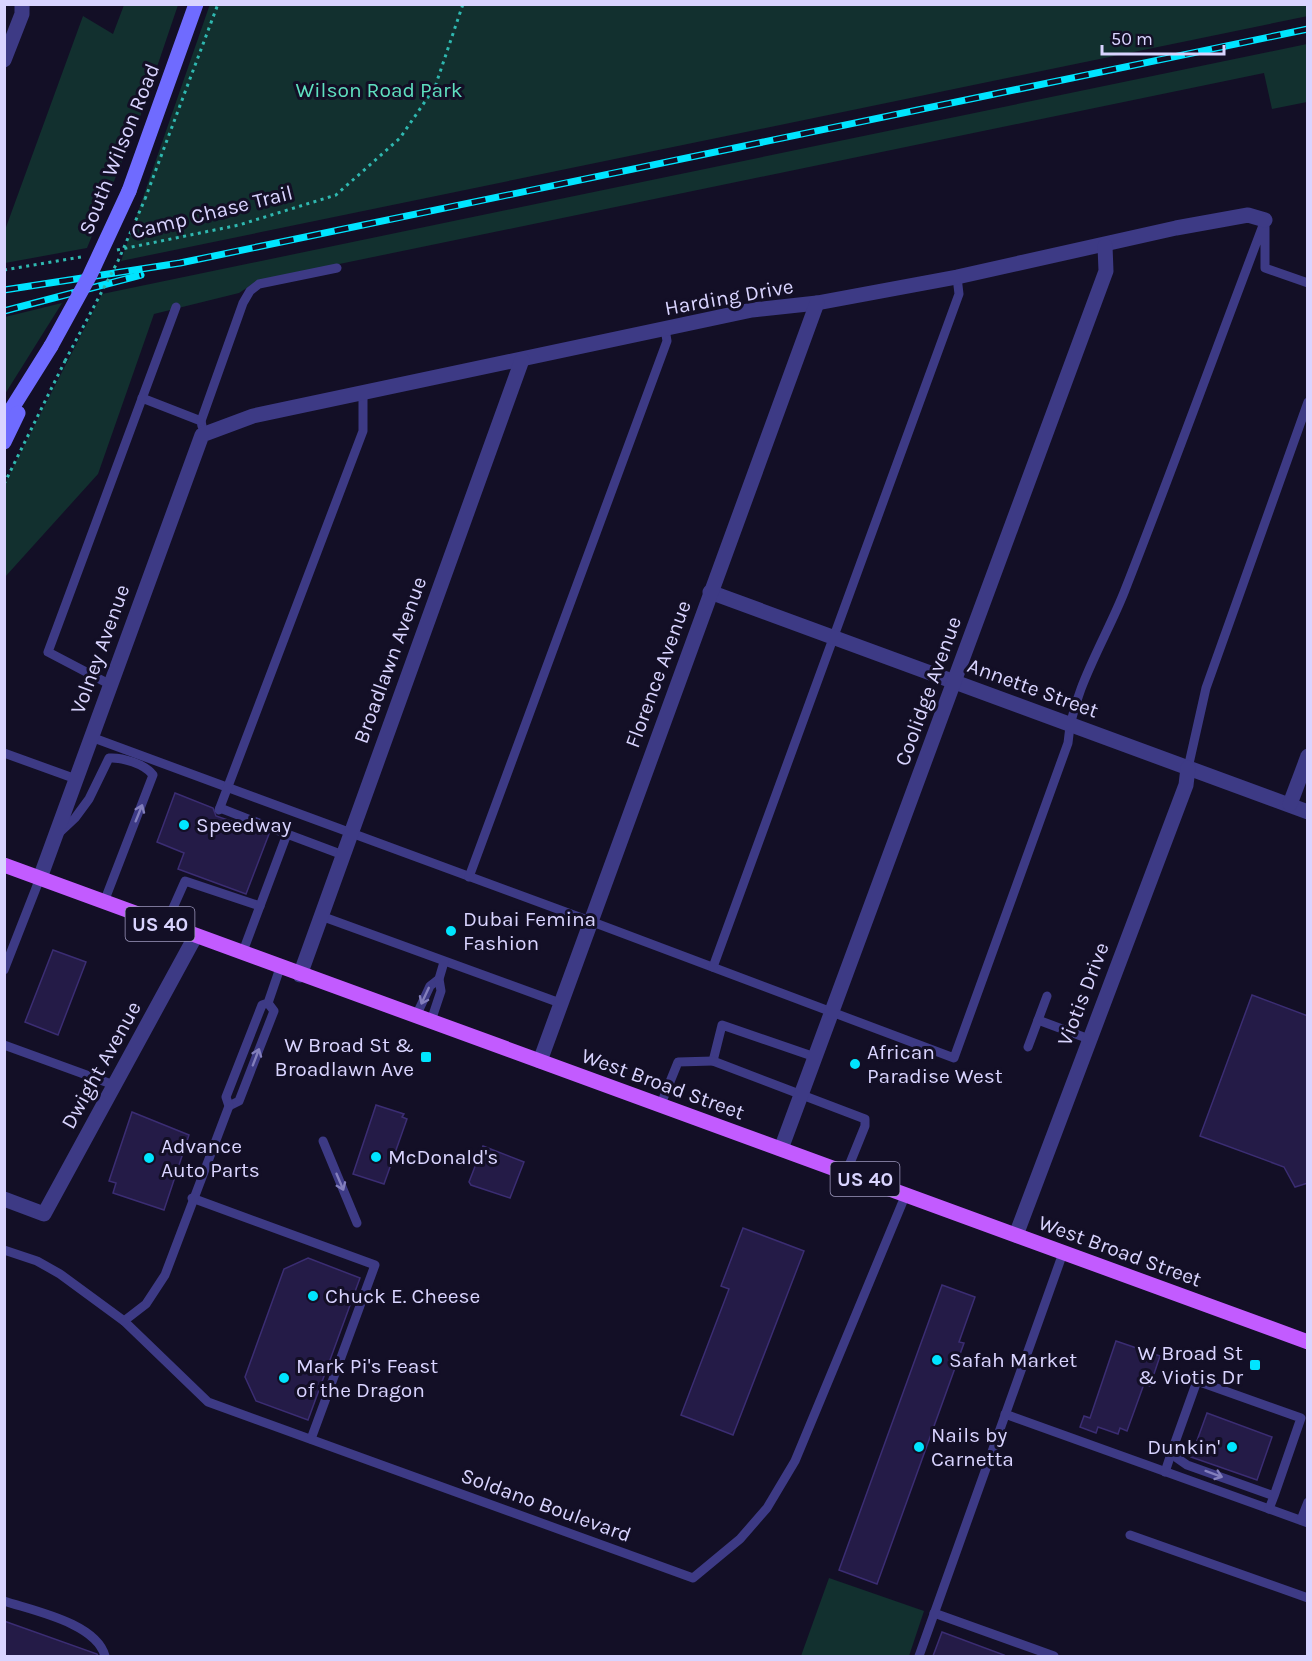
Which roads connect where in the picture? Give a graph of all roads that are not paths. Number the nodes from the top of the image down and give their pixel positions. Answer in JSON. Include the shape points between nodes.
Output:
{"nodes":[{"id":1,"x":22,"y":4,"type":"edge"},
{"id":2,"x":196,"y":4,"type":"edge"},
{"id":3,"x":4,"y":60,"type":"edge"},
{"id":4,"x":1265,"y":220,"type":"junction"},
{"id":5,"x":1106,"y":246,"type":"junction"},
{"id":6,"x":337,"y":268,"type":"dead end"},
{"id":7,"x":957,"y":277,"type":"junction"},
{"id":8,"x":1308,"y":283,"type":"edge"},
{"id":9,"x":817,"y":303,"type":"junction"},
{"id":10,"x":176,"y":308,"type":"dead end"},
{"id":11,"x":665,"y":329,"type":"junction"},
{"id":12,"x":522,"y":360,"type":"junction"},
{"id":13,"x":38,"y":369,"type":"junction"},
{"id":14,"x":363,"y":393,"type":"junction"},
{"id":15,"x":142,"y":398,"type":"junction"},
{"id":16,"x":1308,"y":402,"type":"edge"},
{"id":17,"x":4,"y":421,"type":"edge"},
{"id":18,"x":202,"y":428,"type":"junction"},
{"id":19,"x":4,"y":442,"type":"edge"},
{"id":20,"x":710,"y":592,"type":"junction"},
{"id":21,"x":833,"y":637,"type":"junction"},
{"id":22,"x":954,"y":681,"type":"junction"},
{"id":23,"x":109,"y":684,"type":"junction"},
{"id":24,"x":1069,"y":723,"type":"junction"},
{"id":25,"x":91,"y":737,"type":"junction"},
{"id":26,"x":4,"y":753,"type":"edge"},
{"id":27,"x":1308,"y":756,"type":"edge"},
{"id":28,"x":1188,"y":768,"type":"junction"},
{"id":29,"x":76,"y":779,"type":"junction"},
{"id":30,"x":227,"y":788,"type":"junction"},
{"id":31,"x":1290,"y":804,"type":"junction"},
{"id":32,"x":1308,"y":812,"type":"edge"},
{"id":33,"x":288,"y":834,"type":"junction"},
{"id":34,"x":351,"y":834,"type":"junction"},
{"id":35,"x":55,"y":837,"type":"junction"},
{"id":36,"x":343,"y":855,"type":"junction"},
{"id":37,"x":4,"y":865,"type":"edge"},
{"id":38,"x":469,"y":877,"type":"junction"},
{"id":39,"x":40,"y":878,"type":"junction"},
{"id":40,"x":104,"y":902,"type":"junction"},
{"id":41,"x":260,"y":906,"type":"junction"},
{"id":42,"x":321,"y":916,"type":"junction"},
{"id":43,"x":590,"y":921,"type":"junction"},
{"id":44,"x":165,"y":926,"type":"junction"},
{"id":45,"x":195,"y":937,"type":"junction"},
{"id":46,"x":242,"y":954,"type":"junction"},
{"id":47,"x":444,"y":962,"type":"junction"},
{"id":48,"x":713,"y":967,"type":"junction"},
{"id":49,"x":280,"y":968,"type":"junction"},
{"id":50,"x":4,"y":970,"type":"edge"},
{"id":51,"x":300,"y":975,"type":"junction"},
{"id":52,"x":439,"y":979,"type":"junction"},
{"id":53,"x":1047,"y":996,"type":"dead end"},
{"id":54,"x":560,"y":1003,"type":"junction"},
{"id":55,"x":832,"y":1011,"type":"junction"},
{"id":56,"x":416,"y":1016,"type":"junction"},
{"id":57,"x":1038,"y":1020,"type":"junction"},
{"id":58,"x":431,"y":1021,"type":"junction"},
{"id":59,"x":1089,"y":1039,"type":"junction"},
{"id":60,"x":4,"y":1045,"type":"edge"},
{"id":61,"x":1028,"y":1047,"type":"dead end"},
{"id":62,"x":815,"y":1057,"type":"junction"},
{"id":63,"x":540,"y":1061,"type":"junction"},
{"id":64,"x":713,"y":1061,"type":"junction"},
{"id":65,"x":114,"y":1086,"type":"junction"},
{"id":66,"x":802,"y":1094,"type":"junction"},
{"id":67,"x":661,"y":1104,"type":"junction"},
{"id":68,"x":323,"y":1142,"type":"dead end"},
{"id":69,"x":781,"y":1149,"type":"junction"},
{"id":70,"x":846,"y":1173,"type":"junction"},
{"id":71,"x":906,"y":1194,"type":"junction"},
{"id":72,"x":192,"y":1198,"type":"junction"},
{"id":73,"x":4,"y":1199,"type":"edge"},
{"id":74,"x":357,"y":1223,"type":"dead end"},
{"id":75,"x":1016,"y":1235,"type":"junction"},
{"id":76,"x":4,"y":1250,"type":"edge"},
{"id":77,"x":1063,"y":1253,"type":"junction"},
{"id":78,"x":124,"y":1321,"type":"junction"},
{"id":79,"x":1308,"y":1342,"type":"edge"},
{"id":80,"x":1005,"y":1414,"type":"junction"},
{"id":81,"x":311,"y":1439,"type":"junction"},
{"id":82,"x":1173,"y":1449,"type":"junction"},
{"id":83,"x":1165,"y":1472,"type":"junction"},
{"id":84,"x":1274,"y":1496,"type":"junction"},
{"id":85,"x":1308,"y":1502,"type":"edge"},
{"id":86,"x":1269,"y":1509,"type":"junction"},
{"id":87,"x":1304,"y":1522,"type":"edge"},
{"id":88,"x":1130,"y":1535,"type":"dead end"},
{"id":89,"x":1308,"y":1598,"type":"edge"},
{"id":90,"x":4,"y":1601,"type":"edge"},
{"id":91,"x":934,"y":1613,"type":"junction"},
{"id":92,"x":105,"y":1656,"type":"edge"},
{"id":93,"x":919,"y":1656,"type":"edge"},
{"id":94,"x":1054,"y":1656,"type":"edge"}],
"edges":[{"from":1,"to":3,"type":"street","via":[[22,14]]},
{"from":2,"to":13,"type":"main road","name":"South Wilson Road","bridge":true,"via":[[129,191],[90,275]]},
{"from":4,"to":5,"type":"street","name":"Harding Drive","via":[[1248,215]]},
{"from":4,"to":8,"type":"lane","via":[[1265,267]]},
{"from":4,"to":24,"type":"lane","via":[[1125,591]]},
{"from":5,"to":7,"type":"street","name":"Harding Drive"},
{"from":5,"to":22,"type":"street","name":"Coolidge Avenue","via":[[1106,271]]},
{"from":6,"to":18,"type":"lane","via":[[259,284],[250,291]]},
{"from":7,"to":9,"type":"street","name":"Harding Drive"},
{"from":7,"to":21,"type":"lane","via":[[959,294]]},
{"from":9,"to":11,"type":"street","name":"Harding Drive","via":[[752,310]]},
{"from":9,"to":20,"type":"street","name":"Florence Avenue"},
{"from":10,"to":15,"type":"lane"},
{"from":11,"to":12,"type":"street","name":"Harding Drive"},
{"from":11,"to":38,"type":"lane","via":[[667,341]]},
{"from":12,"to":14,"type":"street","name":"Harding Drive"},
{"from":12,"to":34,"type":"street","name":"Broadlawn Avenue"},
{"from":13,"to":17,"type":"main road","name":"South Wilson Road"},
{"from":13,"to":19,"type":"main road","name":"South Wilson Road"},
{"from":14,"to":18,"type":"street","name":"Harding Drive"},
{"from":14,"to":30,"type":"lane","via":[[363,431]]},
{"from":15,"to":18,"type":"lane"},
{"from":15,"to":23,"type":"lane","via":[[48,652]]},
{"from":16,"to":28,"type":"lane","via":[[1204,695]]},
{"from":18,"to":23,"type":"street","name":"Volney Avenue"},
{"from":20,"to":21,"type":"street","name":"Annette Street"},
{"from":20,"to":43,"type":"street","name":"Florence Avenue"},
{"from":21,"to":22,"type":"street","name":"Annette Street"},
{"from":21,"to":48,"type":"lane"},
{"from":22,"to":24,"type":"street","name":"Annette Street"},
{"from":22,"to":55,"type":"street","name":"Coolidge Avenue"},
{"from":23,"to":25,"type":"street","name":"Volney Avenue"},
{"from":24,"to":28,"type":"street","name":"Annette Street"},
{"from":24,"to":55,"type":"lane","via":[[1068,743],[954,1058]]},
{"from":25,"to":29,"type":"street","name":"Volney Avenue"},
{"from":25,"to":30,"type":"lane"},
{"from":26,"to":29,"type":"lane"},
{"from":27,"to":31,"type":"street"},
{"from":28,"to":31,"type":"street","name":"Annette Street"},
{"from":28,"to":59,"type":"street","name":"Viotis Drive","via":[[1186,785]]},
{"from":29,"to":35,"type":"street","name":"Volney Avenue"},
{"from":30,"to":33,"type":"lane","via":[[219,809]]},
{"from":30,"to":34,"type":"lane"},
{"from":31,"to":32,"type":"street","name":"Annette Street"},
{"from":33,"to":36,"type":"lane"},
{"from":33,"to":41,"type":"lane"},
{"from":34,"to":36,"type":"street","name":"Broadlawn Avenue"},
{"from":34,"to":38,"type":"lane"},
{"from":35,"to":39,"type":"street","name":"Volney Avenue"},
{"from":40,"to":35,"type":"lane","one_way":true,"via":[[147,794],[153,775],[149,769],[118,757],[109,758],[89,799]]},
{"from":36,"to":42,"type":"street","name":"Broadlawn Avenue"},
{"from":37,"to":39,"type":"main road","name":"West Broad Street","number":"US 40"},
{"from":38,"to":43,"type":"lane"},
{"from":39,"to":40,"type":"main road","name":"West Broad Street","number":"US 40"},
{"from":39,"to":50,"type":"lane"},
{"from":40,"to":44,"type":"main road","name":"West Broad Street","number":"US 40"},
{"from":41,"to":44,"type":"lane","via":[[192,878],[181,887]]},
{"from":41,"to":46,"type":"lane"},
{"from":42,"to":47,"type":"lane"},
{"from":42,"to":51,"type":"street","name":"Broadlawn Avenue"},
{"from":43,"to":48,"type":"lane"},
{"from":43,"to":54,"type":"street","name":"Florence Avenue"},
{"from":44,"to":45,"type":"main road","name":"West Broad Street","number":"US 40"},
{"from":45,"to":46,"type":"main road","name":"West Broad Street","number":"US 40"},
{"from":45,"to":65,"type":"street","name":"Dwight Avenue"},
{"from":46,"to":49,"type":"main road","name":"West Broad Street","number":"US 40"},
{"from":47,"to":52,"type":"lane"},
{"from":47,"to":54,"type":"lane"},
{"from":48,"to":55,"type":"lane"},
{"from":49,"to":51,"type":"main road","name":"West Broad Street","number":"US 40"},
{"from":49,"to":72,"type":"lane","via":[[268,1003],[274,1011],[239,1101],[229,1106]]},
{"from":51,"to":56,"type":"main road","name":"West Broad Street","number":"US 40"},
{"from":52,"to":56,"type":"lane","one_way":true,"via":[[430,987]]},
{"from":52,"to":58,"type":"lane","via":[[441,991]]},
{"from":53,"to":57,"type":"lane"},
{"from":54,"to":63,"type":"street","name":"Florence Avenue"},
{"from":55,"to":62,"type":"street","name":"Coolidge Avenue"},
{"from":56,"to":58,"type":"main road","name":"West Broad Street","number":"US 40"},
{"from":57,"to":59,"type":"lane"},
{"from":57,"to":61,"type":"lane"},
{"from":58,"to":63,"type":"main road","name":"West Broad Street","number":"US 40"},
{"from":59,"to":75,"type":"street","name":"Viotis Drive"},
{"from":60,"to":65,"type":"lane"},
{"from":62,"to":64,"type":"lane","via":[[722,1025]]},
{"from":62,"to":66,"type":"street","name":"Coolidge Avenue"},
{"from":63,"to":67,"type":"main road","name":"West Broad Street","number":"US 40"},
{"from":64,"to":66,"type":"lane"},
{"from":64,"to":67,"type":"lane","via":[[678,1062]]},
{"from":65,"to":73,"type":"street","name":"Dwight Avenue","via":[[44,1214]]},
{"from":66,"to":69,"type":"street","name":"Coolidge Avenue"},
{"from":66,"to":70,"type":"lane","via":[[865,1119]]},
{"from":67,"to":69,"type":"main road","name":"West Broad Street","number":"US 40"},
{"from":68,"to":74,"type":"lane","one_way":true},
{"from":69,"to":70,"type":"main road","name":"West Broad Street","number":"US 40"},
{"from":70,"to":71,"type":"main road","name":"West Broad Street","number":"US 40"},
{"from":71,"to":75,"type":"main road","name":"West Broad Street","number":"US 40"},
{"from":71,"to":81,"type":"lane","name":"Soldano Boulevard","via":[[795,1461],[767,1508],[740,1539],[693,1578]]},
{"from":72,"to":78,"type":"lane","via":[[165,1275],[146,1304]]},
{"from":72,"to":81,"type":"lane","via":[[375,1265]]},
{"from":75,"to":77,"type":"main road","name":"West Broad Street","number":"US 40"},
{"from":76,"to":78,"type":"lane","name":"Soldano Boulevard","via":[[60,1274]]},
{"from":77,"to":79,"type":"main road","name":"West Broad Street","number":"US 40"},
{"from":77,"to":80,"type":"lane"},
{"from":78,"to":81,"type":"lane","name":"Soldano Boulevard","via":[[208,1402]]},
{"from":80,"to":83,"type":"lane"},
{"from":80,"to":91,"type":"lane"},
{"from":82,"to":83,"type":"lane"},
{"from":82,"to":84,"type":"lane","one_way":true,"via":[[1187,1465]]},
{"from":82,"to":84,"type":"lane","via":[[1197,1381],[1301,1418]]},
{"from":83,"to":86,"type":"lane"},
{"from":84,"to":86,"type":"lane"},
{"from":85,"to":87,"type":"lane"},
{"from":86,"to":87,"type":"lane"},
{"from":88,"to":89,"type":"lane"},
{"from":90,"to":92,"type":"lane","via":[[80,1628],[94,1638]]},
{"from":91,"to":93,"type":"lane"},
{"from":91,"to":94,"type":"lane"}]}
